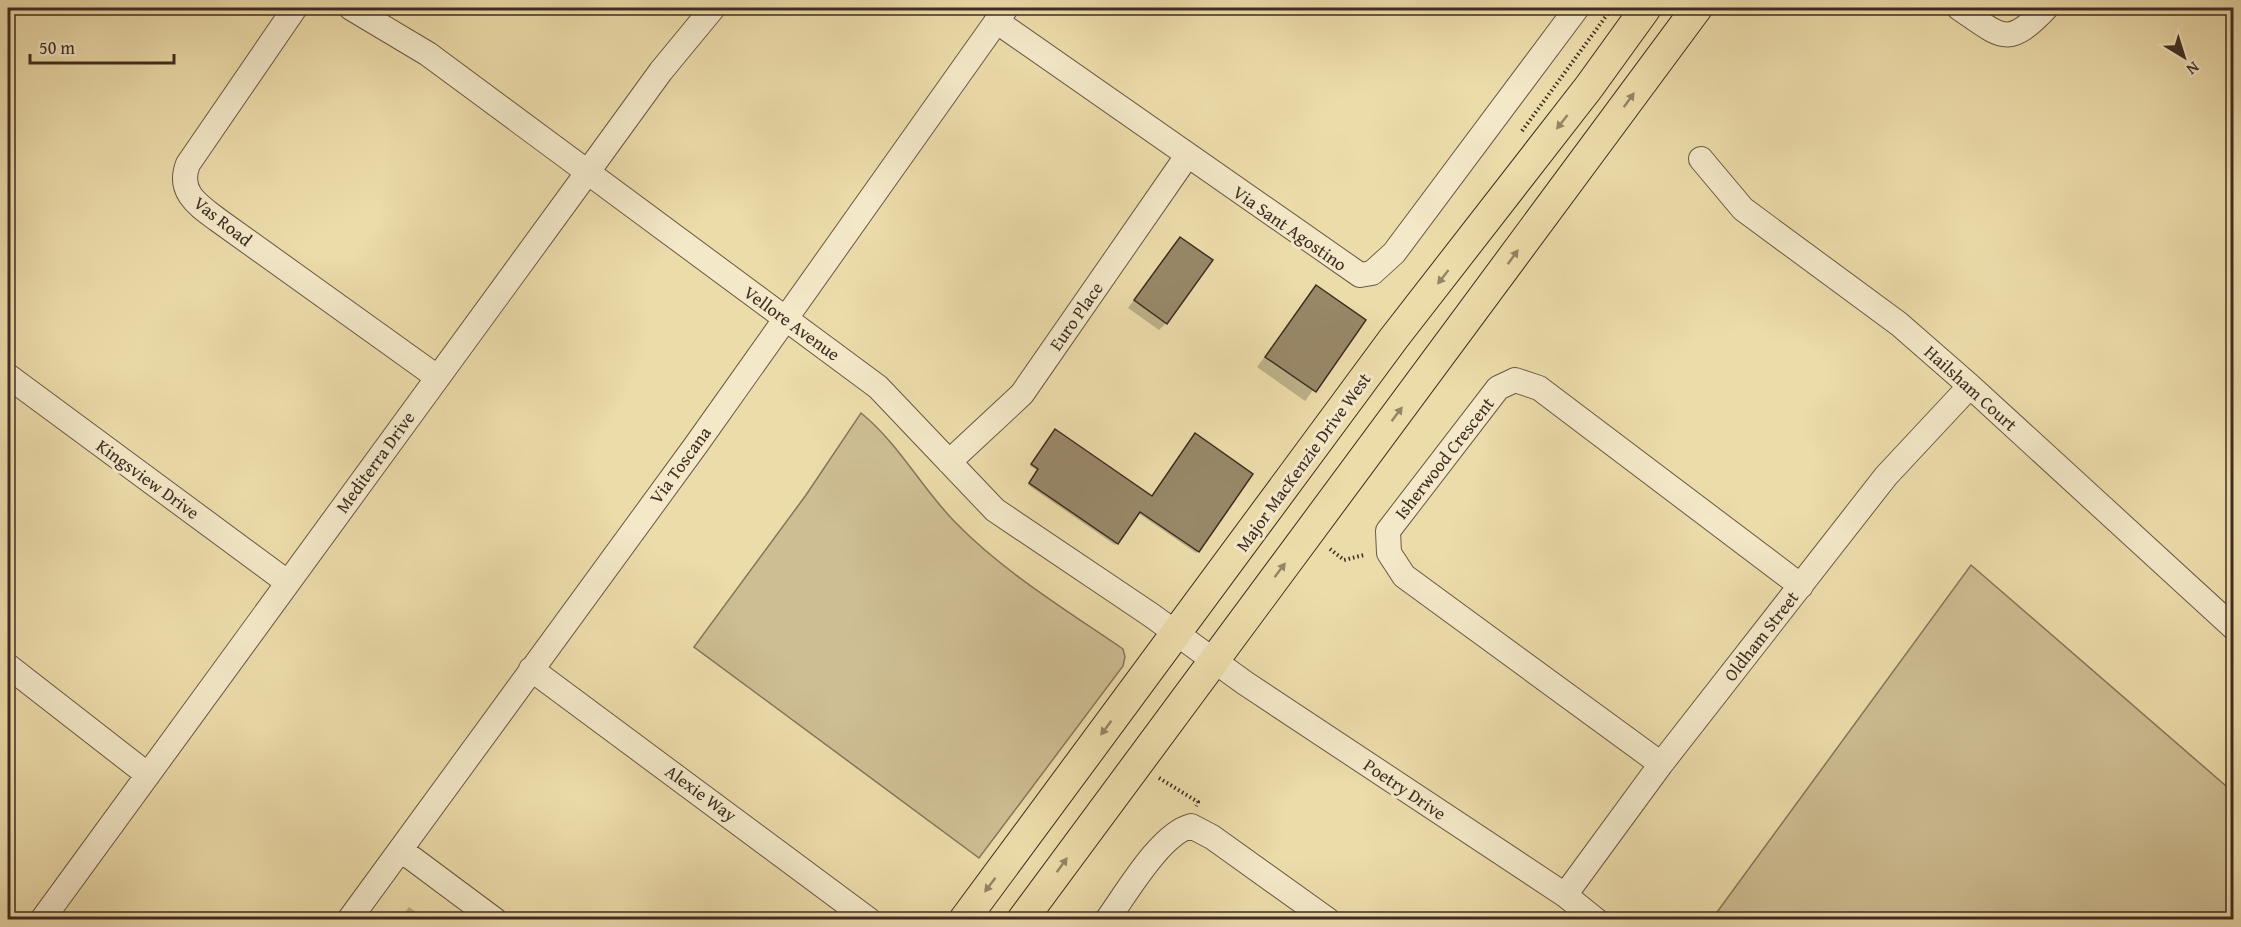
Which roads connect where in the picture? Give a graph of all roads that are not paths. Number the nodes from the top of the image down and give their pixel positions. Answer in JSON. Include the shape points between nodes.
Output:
{"nodes":[{"id":1,"x":295,"y":8,"type":"edge"},
{"id":2,"x":351,"y":8,"type":"edge"},
{"id":3,"x":713,"y":8,"type":"edge"},
{"id":4,"x":1577,"y":8,"type":"edge"},
{"id":5,"x":1646,"y":8,"type":"edge"},
{"id":6,"x":1697,"y":8,"type":"edge"},
{"id":7,"x":1959,"y":8,"type":"edge"},
{"id":8,"x":2046,"y":8,"type":"edge"},
{"id":9,"x":1001,"y":14,"type":"edge"},
{"id":10,"x":1187,"y":156,"type":"junction"},
{"id":11,"x":1701,"y":159,"type":"dead end"},
{"id":12,"x":587,"y":173,"type":"junction"},
{"id":13,"x":785,"y":318,"type":"junction"},
{"id":14,"x":8,"y":376,"type":"edge"},
{"id":15,"x":437,"y":377,"type":"junction"},
{"id":16,"x":1970,"y":386,"type":"junction"},
{"id":17,"x":949,"y":462,"type":"junction"},
{"id":18,"x":287,"y":582,"type":"junction"},
{"id":19,"x":1800,"y":586,"type":"junction"},
{"id":20,"x":2234,"y":628,"type":"edge"},
{"id":21,"x":1176,"y":633,"type":"junction"},
{"id":22,"x":1214,"y":660,"type":"junction"},
{"id":23,"x":8,"y":666,"type":"edge"},
{"id":24,"x":531,"y":669,"type":"junction"},
{"id":25,"x":1661,"y":764,"type":"junction"},
{"id":26,"x":148,"y":775,"type":"junction"},
{"id":27,"x":401,"y":850,"type":"junction"},
{"id":28,"x":1565,"y":895,"type":"junction"},
{"id":29,"x":42,"y":920,"type":"edge"},
{"id":30,"x":349,"y":920,"type":"edge"},
{"id":31,"x":495,"y":920,"type":"edge"},
{"id":32,"x":869,"y":920,"type":"edge"},
{"id":33,"x":964,"y":920,"type":"edge"},
{"id":34,"x":1022,"y":920,"type":"edge"},
{"id":35,"x":1107,"y":920,"type":"edge"},
{"id":36,"x":1328,"y":920,"type":"edge"},
{"id":37,"x":1596,"y":920,"type":"edge"}],
"edges":[{"from":1,"to":15,"type":"street","name":"Vas Road","via":[[188,164],[185,187],[198,205]]},
{"from":2,"to":12,"type":"street","name":"Vellore Avenue","via":[[428,54]]},
{"from":3,"to":12,"type":"street","name":"Mediterra Drive","via":[[661,71]]},
{"from":4,"to":10,"type":"street","name":"Via Sant Agostino","via":[[1394,253],[1372,273],[1360,275],[1351,271]]},
{"from":5,"to":21,"type":"main road","name":"Major MacKenzie Drive West","one_way":true,"via":[[1590,87],[1394,338]]},
{"from":22,"to":6,"type":"main road","one_way":true},
{"from":7,"to":8,"type":"street","via":[[1997,33],[2012,36]]},
{"from":9,"to":10,"type":"street","name":"Via Sant Agostino"},
{"from":9,"to":13,"type":"street","name":"Via Toscana"},
{"from":10,"to":17,"type":"street","name":"Euro Place","via":[[1022,394]]},
{"from":11,"to":16,"type":"street","name":"Hailsham Court","via":[[1743,209],[1899,324]]},
{"from":12,"to":13,"type":"street","name":"Vellore Avenue"},
{"from":12,"to":15,"type":"street","name":"Mediterra Drive"},
{"from":13,"to":17,"type":"street","name":"Vellore Avenue","via":[[878,387]]},
{"from":13,"to":24,"type":"street","name":"Via Toscana"},
{"from":14,"to":18,"type":"street","name":"Kingsview Drive"},
{"from":15,"to":18,"type":"street","name":"Mediterra Drive"},
{"from":16,"to":19,"type":"street","name":"Oldham Street","via":[[1886,476]]},
{"from":16,"to":20,"type":"street","name":"Hailsham Court"},
{"from":17,"to":21,"type":"street","name":"Vellore Avenue","via":[[995,510]]},
{"from":18,"to":26,"type":"street","name":"Mediterra Drive"},
{"from":19,"to":25,"type":"street","name":"Oldham Street"},
{"from":19,"to":25,"type":"street","name":"Isherwood Crescent","via":[[1539,388],[1515,380],[1498,388],[1388,531],[1389,553],[1404,576]]},
{"from":21,"to":22,"type":"street","name":"Vellore Avenue"},
{"from":21,"to":33,"type":"main road","name":"Major MacKenzie Drive West","one_way":true},
{"from":22,"to":28,"type":"street","name":"Poetry Drive"},
{"from":34,"to":22,"type":"main road","one_way":true},
{"from":23,"to":26,"type":"street"},
{"from":24,"to":27,"type":"street","name":"Via Toscana"},
{"from":24,"to":32,"type":"street","name":"Alexie Way"},
{"from":25,"to":28,"type":"street","name":"Oldham Street"},
{"from":26,"to":29,"type":"street","name":"Mediterra Drive"},
{"from":27,"to":30,"type":"street","name":"Via Toscana"},
{"from":27,"to":31,"type":"street"},
{"from":28,"to":37,"type":"street","name":"Poetry Drive"},
{"from":35,"to":36,"type":"street","via":[[1164,843],[1182,828],[1191,826]]}]}
